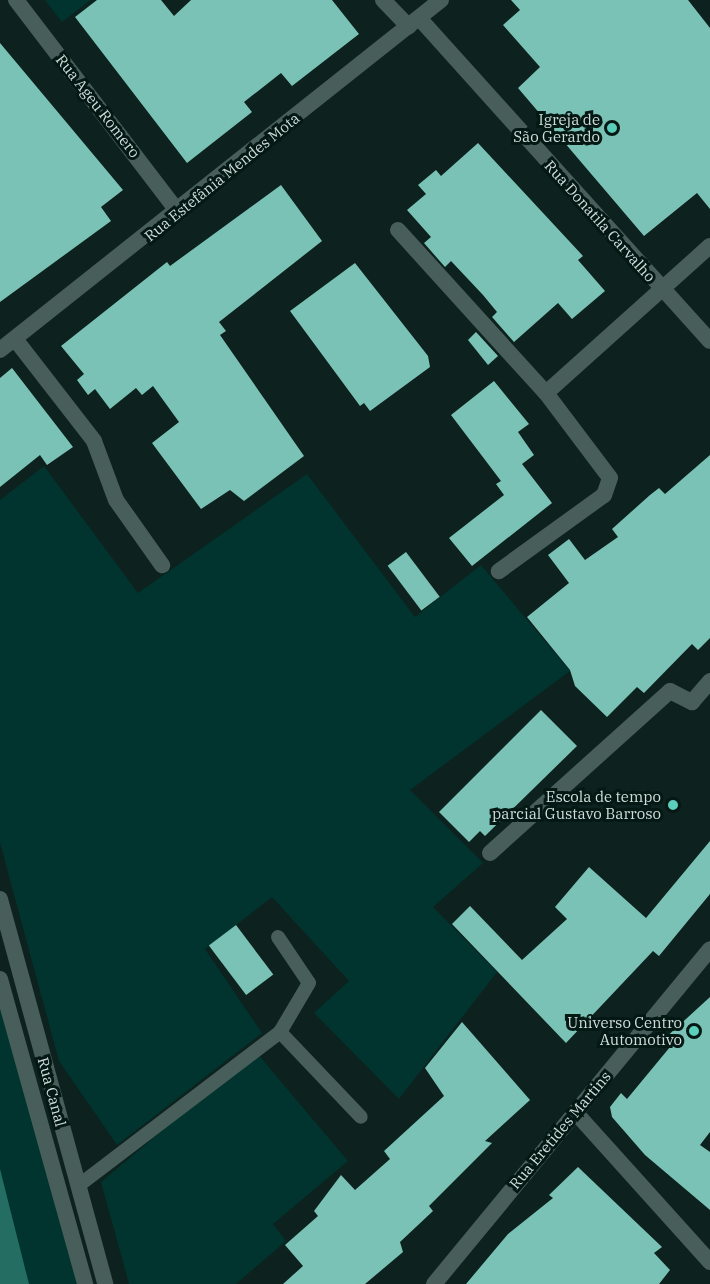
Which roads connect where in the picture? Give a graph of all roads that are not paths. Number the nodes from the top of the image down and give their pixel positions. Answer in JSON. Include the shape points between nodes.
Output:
{"nodes":[{"id":1,"x":16,"y":0,"type":"edge"},
{"id":2,"x":383,"y":0,"type":"edge"},
{"id":3,"x":441,"y":0,"type":"edge"},
{"id":4,"x":414,"y":22,"type":"junction"},
{"id":5,"x":179,"y":213,"type":"junction"},
{"id":6,"x":398,"y":230,"type":"dead end"},
{"id":7,"x":710,"y":246,"type":"edge"},
{"id":8,"x":661,"y":290,"type":"junction"},
{"id":9,"x":15,"y":339,"type":"junction"},
{"id":10,"x":710,"y":341,"type":"edge"},
{"id":11,"x":0,"y":350,"type":"edge"},
{"id":12,"x":546,"y":393,"type":"junction"},
{"id":13,"x":162,"y":565,"type":"dead end"},
{"id":14,"x":499,"y":571,"type":"dead end"},
{"id":15,"x":710,"y":681,"type":"edge"},
{"id":16,"x":490,"y":853,"type":"dead end"},
{"id":17,"x":0,"y":899,"type":"edge"},
{"id":18,"x":278,"y":937,"type":"dead end"},
{"id":19,"x":710,"y":949,"type":"edge"},
{"id":20,"x":0,"y":979,"type":"edge"},
{"id":21,"x":280,"y":1032,"type":"junction"},
{"id":22,"x":575,"y":1112,"type":"junction"},
{"id":23,"x":362,"y":1118,"type":"dead end"},
{"id":24,"x":78,"y":1186,"type":"junction"},
{"id":25,"x":710,"y":1263,"type":"edge"},
{"id":26,"x":85,"y":1284,"type":"edge"},
{"id":27,"x":105,"y":1284,"type":"edge"},
{"id":28,"x":434,"y":1284,"type":"edge"}],
"edges":[{"from":1,"to":5,"type":"street","name":"Rua Ageu Romero"},
{"from":2,"to":4,"type":"street","name":"Rua Donatila Carvalho"},
{"from":3,"to":4,"type":"street","name":"Rua Estefânia Mendes Mota"},
{"from":4,"to":5,"type":"street","name":"Rua Estefânia Mendes Mota"},
{"from":4,"to":8,"type":"street","name":"Rua Donatila Carvalho"},
{"from":5,"to":9,"type":"street","name":"Rua Estefânia Mendes Mota"},
{"from":6,"to":12,"type":"street"},
{"from":7,"to":8,"type":"street"},
{"from":8,"to":10,"type":"street","name":"Rua Donatila Carvalho"},
{"from":8,"to":12,"type":"street"},
{"from":9,"to":11,"type":"street","name":"Rua Estefânia Mendes Mota"},
{"from":9,"to":13,"type":"street","via":[[94,441],[116,500]]},
{"from":12,"to":14,"type":"street","via":[[607,469],[610,487]]},
{"from":15,"to":16,"type":"street","via":[[692,702],[670,691]]},
{"from":17,"to":24,"type":"street","name":"Rua Canal"},
{"from":18,"to":21,"type":"lane","via":[[309,983]]},
{"from":19,"to":22,"type":"street","name":"Rua Eretides Martins"},
{"from":20,"to":26,"type":"street"},
{"from":21,"to":23,"type":"lane"},
{"from":21,"to":24,"type":"lane"},
{"from":22,"to":25,"type":"street"},
{"from":22,"to":28,"type":"street","name":"Rua Eretides Martins"},
{"from":24,"to":27,"type":"street","name":"Rua Canal"}]}
